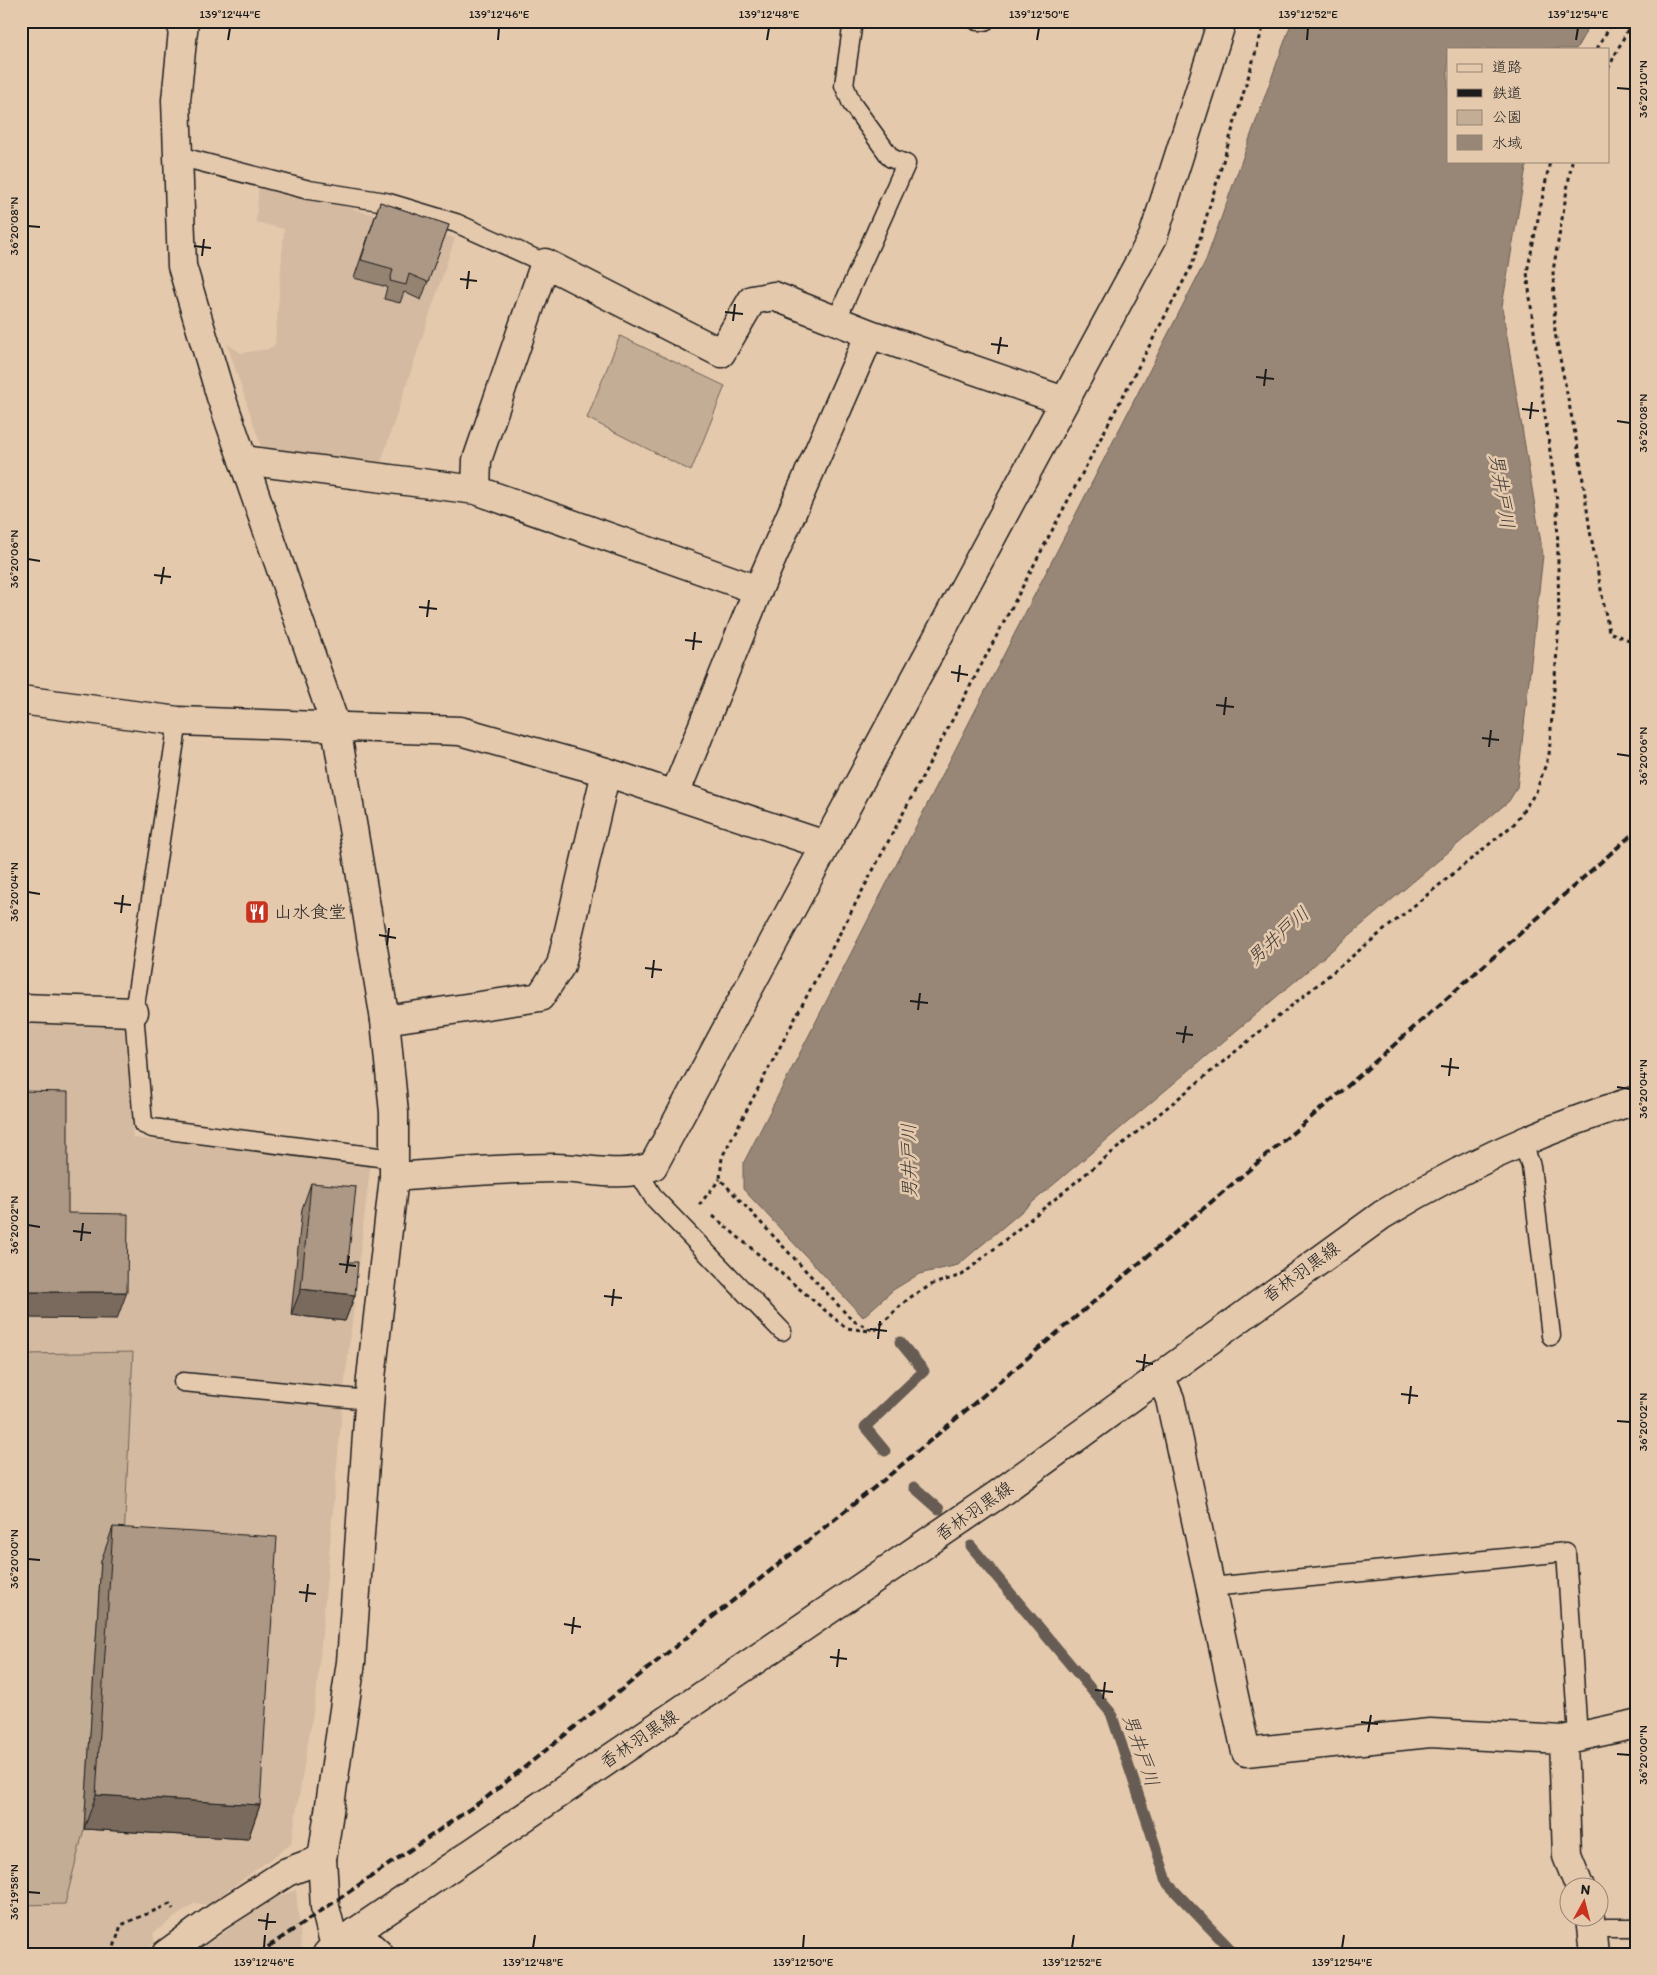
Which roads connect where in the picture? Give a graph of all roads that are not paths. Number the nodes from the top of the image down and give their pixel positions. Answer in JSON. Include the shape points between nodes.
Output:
{"nodes":[{"id":1,"x":184,"y":21,"type":"edge"},
{"id":2,"x":853,"y":21,"type":"edge"},
{"id":3,"x":977,"y":21,"type":"edge"},
{"id":4,"x":985,"y":21,"type":"edge"},
{"id":5,"x":1222,"y":21,"type":"edge"},
{"id":6,"x":178,"y":156,"type":"junction"},
{"id":7,"x":545,"y":263,"type":"junction"},
{"id":8,"x":836,"y":321,"type":"junction"},
{"id":9,"x":870,"y":334,"type":"junction"},
{"id":10,"x":1064,"y":401,"type":"junction"},
{"id":11,"x":243,"y":460,"type":"junction"},
{"id":12,"x":476,"y":490,"type":"junction"},
{"id":13,"x":758,"y":590,"type":"junction"},
{"id":14,"x":21,"y":700,"type":"edge"},
{"id":15,"x":178,"y":722,"type":"junction"},
{"id":16,"x":336,"y":727,"type":"junction"},
{"id":17,"x":606,"y":772,"type":"junction"},
{"id":18,"x":675,"y":794,"type":"junction"},
{"id":19,"x":825,"y":845,"type":"junction"},
{"id":20,"x":21,"y":1008,"type":"edge"},
{"id":21,"x":134,"y":1012,"type":"junction"},
{"id":22,"x":385,"y":1020,"type":"junction"},
{"id":23,"x":1636,"y":1100,"type":"edge"},
{"id":24,"x":1522,"y":1141,"type":"junction"},
{"id":25,"x":394,"y":1168,"type":"junction"},
{"id":26,"x":638,"y":1172,"type":"junction"},
{"id":27,"x":782,"y":1331,"type":"dead end"},
{"id":28,"x":1550,"y":1336,"type":"dead end"},
{"id":29,"x":1160,"y":1376,"type":"junction"},
{"id":30,"x":183,"y":1382,"type":"dead end"},
{"id":31,"x":369,"y":1400,"type":"junction"},
{"id":32,"x":1211,"y":1587,"type":"junction"},
{"id":33,"x":1636,"y":1724,"type":"edge"},
{"id":34,"x":1571,"y":1738,"type":"junction"},
{"id":35,"x":322,"y":1859,"type":"junction"},
{"id":36,"x":1576,"y":1878,"type":"edge"},
{"id":37,"x":1636,"y":1928,"type":"edge"},
{"id":38,"x":1592,"y":1934,"type":"edge"},
{"id":39,"x":339,"y":1944,"type":"edge"},
{"id":40,"x":166,"y":1954,"type":"edge"},
{"id":41,"x":379,"y":1954,"type":"edge"}],
"edges":[{"from":1,"to":6,"type":"street","via":[[176,100]]},
{"from":2,"to":8,"type":"lane","via":[[844,85],[852,104],[891,158],[906,164]]},
{"from":3,"to":4,"type":"lane"},
{"from":5,"to":10,"type":"street","via":[[1153,237]]},
{"from":6,"to":7,"type":"lane","via":[[309,190],[386,202],[456,223]]},
{"from":6,"to":11,"type":"street","via":[[182,266]]},
{"from":7,"to":8,"type":"street","via":[[721,353],[752,300],[774,296]]},
{"from":7,"to":12,"type":"street","via":[[478,460]]},
{"from":8,"to":9,"type":"street"},
{"from":9,"to":10,"type":"street"},
{"from":9,"to":13,"type":"street"},
{"from":10,"to":19,"type":"street"},
{"from":11,"to":12,"type":"street"},
{"from":11,"to":16,"type":"street"},
{"from":12,"to":13,"type":"street"},
{"from":13,"to":18,"type":"street"},
{"from":14,"to":15,"type":"street"},
{"from":15,"to":16,"type":"street"},
{"from":15,"to":21,"type":"lane"},
{"from":16,"to":17,"type":"street","via":[[460,731]]},
{"from":16,"to":22,"type":"street"},
{"from":17,"to":18,"type":"street"},
{"from":17,"to":22,"type":"street","via":[[561,965],[540,997]]},
{"from":18,"to":19,"type":"street"},
{"from":19,"to":26,"type":"street","via":[[653,1166]]},
{"from":20,"to":21,"type":"street"},
{"from":21,"to":25,"type":"lane","via":[[143,1124]]},
{"from":22,"to":25,"type":"street","via":[[394,1113]]},
{"from":23,"to":24,"type":"street","name":"香林羽黒線"},
{"from":24,"to":28,"type":"lane","via":[[1531,1166]]},
{"from":24,"to":29,"type":"street","name":"香林羽黒線","via":[[1428,1187],[1382,1215]]},
{"from":25,"to":26,"type":"street","via":[[558,1168]]},
{"from":25,"to":31,"type":"street"},
{"from":26,"to":27,"type":"lane","via":[[654,1198]]},
{"from":29,"to":32,"type":"street","via":[[1170,1399]]},
{"from":29,"to":39,"type":"street","name":"香林羽黒線","via":[[997,1495]]},
{"from":30,"to":31,"type":"lane"},
{"from":31,"to":35,"type":"street","via":[[351,1662]]},
{"from":32,"to":34,"type":"street","via":[[1246,1752],[1430,1733]]},
{"from":32,"to":34,"type":"lane","via":[[1566,1552]]},
{"from":33,"to":34,"type":"street"},
{"from":34,"to":36,"type":"street","via":[[1567,1856]]},
{"from":35,"to":39,"type":"street","via":[[324,1907]]},
{"from":35,"to":40,"type":"street","via":[[286,1872]]},
{"from":37,"to":38,"type":"lane","via":[[1607,1928]]},
{"from":39,"to":41,"type":"street"}]}
